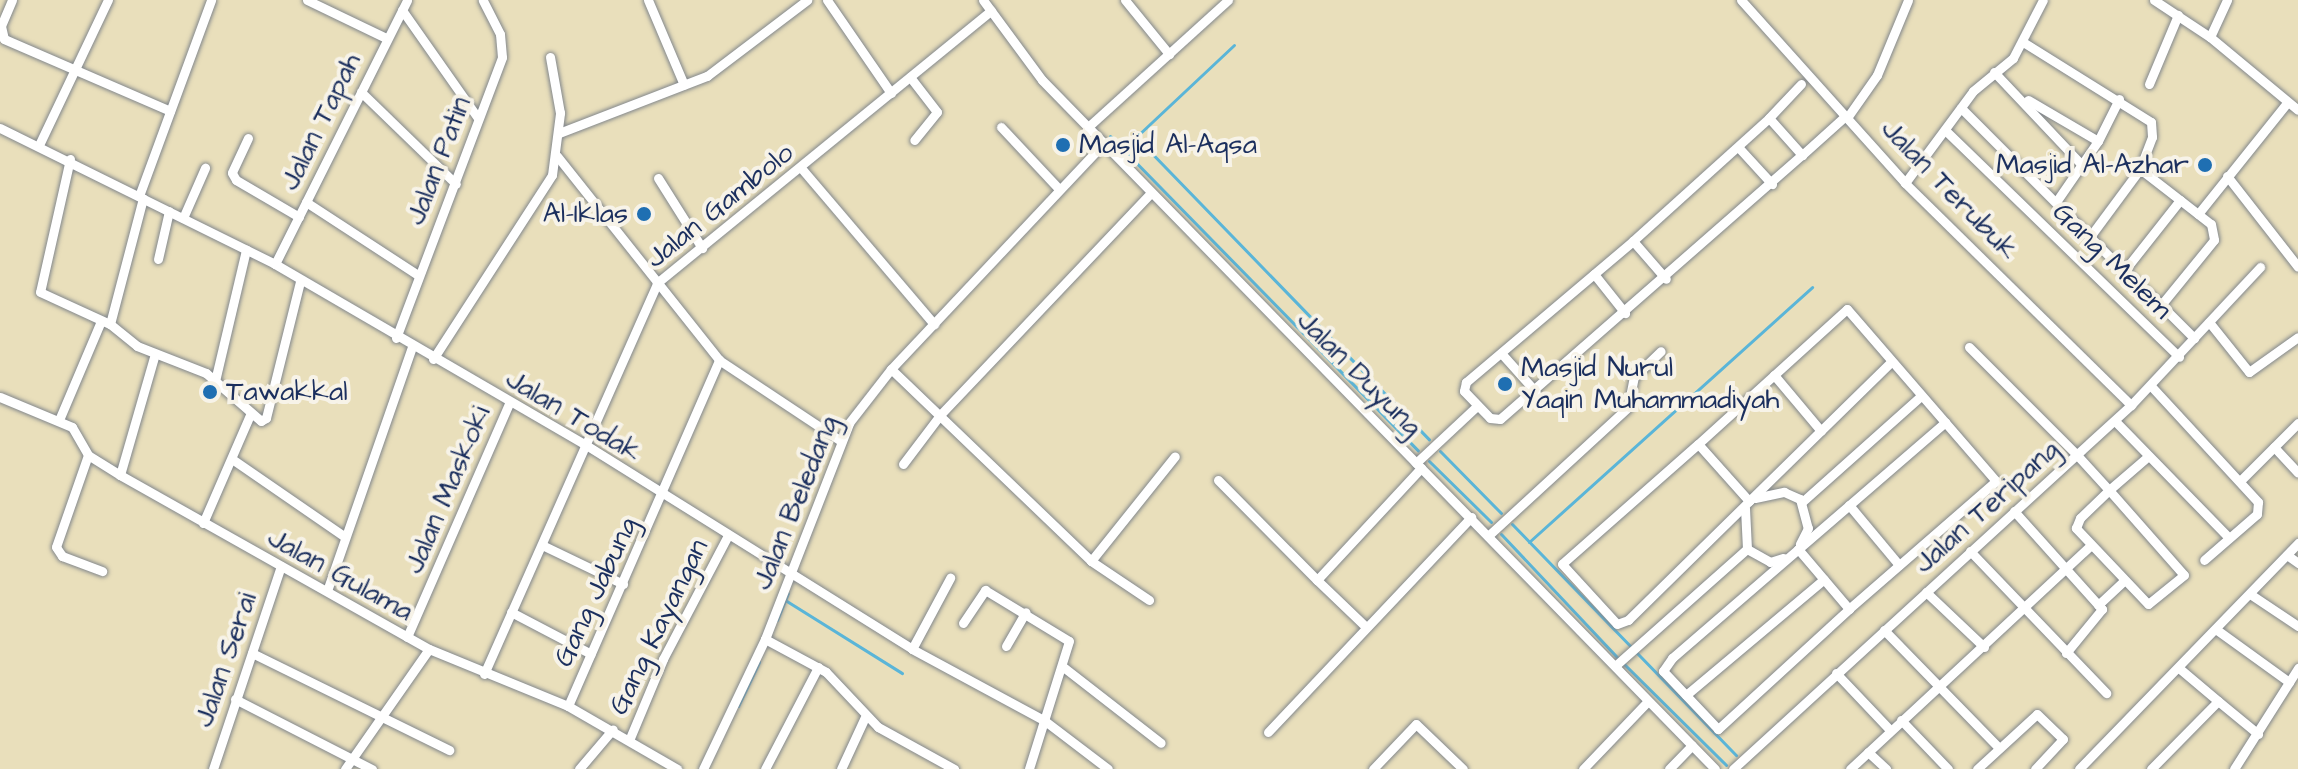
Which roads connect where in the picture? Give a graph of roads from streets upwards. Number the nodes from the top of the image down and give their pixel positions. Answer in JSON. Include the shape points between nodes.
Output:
{"nodes":[{"id":1,"x":12,"y":0,"type":"edge"},
{"id":2,"x":108,"y":0,"type":"edge"},
{"id":3,"x":211,"y":0,"type":"edge"},
{"id":4,"x":307,"y":0,"type":"edge"},
{"id":5,"x":407,"y":0,"type":"edge"},
{"id":6,"x":483,"y":0,"type":"edge"},
{"id":7,"x":648,"y":0,"type":"edge"},
{"id":8,"x":807,"y":0,"type":"edge"},
{"id":9,"x":827,"y":0,"type":"edge"},
{"id":10,"x":983,"y":0,"type":"edge"},
{"id":11,"x":1125,"y":0,"type":"edge"},
{"id":12,"x":1228,"y":0,"type":"edge"},
{"id":13,"x":1908,"y":0,"type":"edge"},
{"id":14,"x":2043,"y":0,"type":"edge"},
{"id":15,"x":2154,"y":0,"type":"edge"},
{"id":16,"x":2227,"y":0,"type":"edge"},
{"id":17,"x":1746,"y":2,"type":"edge"},
{"id":18,"x":402,"y":10,"type":"junction"},
{"id":19,"x":991,"y":11,"type":"junction"},
{"id":20,"x":2178,"y":15,"type":"junction"},
{"id":21,"x":2210,"y":37,"type":"junction"},
{"id":22,"x":386,"y":38,"type":"junction"},
{"id":23,"x":2023,"y":42,"type":"junction"},
{"id":24,"x":1169,"y":54,"type":"junction"},
{"id":25,"x":550,"y":57,"type":"dead end"},
{"id":26,"x":75,"y":67,"type":"junction"},
{"id":27,"x":1994,"y":72,"type":"junction"},
{"id":28,"x":910,"y":77,"type":"junction"},
{"id":29,"x":1801,"y":84,"type":"dead end"},
{"id":30,"x":2149,"y":84,"type":"dead end"},
{"id":31,"x":684,"y":85,"type":"junction"},
{"id":32,"x":361,"y":92,"type":"junction"},
{"id":33,"x":891,"y":93,"type":"junction"},
{"id":34,"x":2018,"y":94,"type":"junction"},
{"id":35,"x":2119,"y":99,"type":"junction"},
{"id":36,"x":2287,"y":103,"type":"junction"},
{"id":37,"x":1961,"y":108,"type":"junction"},
{"id":38,"x":2298,"y":110,"type":"edge"},
{"id":39,"x":170,"y":111,"type":"junction"},
{"id":40,"x":1845,"y":117,"type":"junction"},
{"id":41,"x":478,"y":118,"type":"junction"},
{"id":42,"x":1769,"y":118,"type":"junction"},
{"id":43,"x":1001,"y":127,"type":"dead end"},
{"id":44,"x":1088,"y":127,"type":"junction"},
{"id":45,"x":0,"y":128,"type":"edge"},
{"id":46,"x":1945,"y":130,"type":"junction"},
{"id":47,"x":559,"y":133,"type":"junction"},
{"id":48,"x":248,"y":138,"type":"dead end"},
{"id":49,"x":914,"y":140,"type":"dead end"},
{"id":50,"x":2098,"y":141,"type":"junction"},
{"id":51,"x":1104,"y":143,"type":"junction"},
{"id":52,"x":39,"y":145,"type":"junction"},
{"id":53,"x":1739,"y":148,"type":"junction"},
{"id":54,"x":1802,"y":155,"type":"junction"},
{"id":55,"x":557,"y":156,"type":"junction"},
{"id":56,"x":70,"y":159,"type":"junction"},
{"id":57,"x":2083,"y":166,"type":"junction"},
{"id":58,"x":205,"y":168,"type":"dead end"},
{"id":59,"x":802,"y":169,"type":"junction"},
{"id":60,"x":2140,"y":169,"type":"junction"},
{"id":61,"x":2227,"y":176,"type":"junction"},
{"id":62,"x":658,"y":178,"type":"dead end"},
{"id":63,"x":1905,"y":183,"type":"junction"},
{"id":64,"x":456,"y":184,"type":"junction"},
{"id":65,"x":1772,"y":184,"type":"junction"},
{"id":66,"x":1059,"y":189,"type":"junction"},
{"id":67,"x":1151,"y":193,"type":"junction"},
{"id":68,"x":141,"y":197,"type":"junction"},
{"id":69,"x":2180,"y":200,"type":"junction"},
{"id":70,"x":306,"y":202,"type":"junction"},
{"id":71,"x":2056,"y":202,"type":"junction"},
{"id":72,"x":169,"y":211,"type":"junction"},
{"id":73,"x":2198,"y":214,"type":"junction"},
{"id":74,"x":299,"y":217,"type":"junction"},
{"id":75,"x":183,"y":218,"type":"junction"},
{"id":76,"x":2089,"y":238,"type":"junction"},
{"id":77,"x":1633,"y":241,"type":"junction"},
{"id":78,"x":702,"y":248,"type":"junction"},
{"id":79,"x":246,"y":250,"type":"junction"},
{"id":80,"x":158,"y":259,"type":"dead end"},
{"id":81,"x":275,"y":264,"type":"junction"},
{"id":82,"x":2260,"y":267,"type":"dead end"},
{"id":83,"x":2298,"y":267,"type":"edge"},
{"id":84,"x":2124,"y":271,"type":"junction"},
{"id":85,"x":1594,"y":274,"type":"junction"},
{"id":86,"x":418,"y":275,"type":"junction"},
{"id":87,"x":1666,"y":279,"type":"junction"},
{"id":88,"x":300,"y":282,"type":"junction"},
{"id":89,"x":657,"y":283,"type":"junction"},
{"id":90,"x":2161,"y":305,"type":"junction"},
{"id":91,"x":1625,"y":313,"type":"junction"},
{"id":92,"x":106,"y":322,"type":"junction"},
{"id":93,"x":2209,"y":322,"type":"junction"},
{"id":94,"x":934,"y":324,"type":"junction"},
{"id":95,"x":2298,"y":337,"type":"edge"},
{"id":96,"x":396,"y":338,"type":"junction"},
{"id":97,"x":2194,"y":338,"type":"junction"},
{"id":98,"x":412,"y":347,"type":"junction"},
{"id":99,"x":1969,"y":347,"type":"dead end"},
{"id":100,"x":1661,"y":351,"type":"dead end"},
{"id":101,"x":1501,"y":353,"type":"junction"},
{"id":102,"x":155,"y":354,"type":"junction"},
{"id":103,"x":2179,"y":357,"type":"junction"},
{"id":104,"x":433,"y":359,"type":"junction"},
{"id":105,"x":719,"y":360,"type":"junction"},
{"id":106,"x":1891,"y":362,"type":"junction"},
{"id":107,"x":891,"y":369,"type":"junction"},
{"id":108,"x":1774,"y":375,"type":"junction"},
{"id":109,"x":215,"y":381,"type":"junction"},
{"id":110,"x":2151,"y":386,"type":"junction"},
{"id":111,"x":1536,"y":392,"type":"junction"},
{"id":112,"x":1921,"y":396,"type":"junction"},
{"id":113,"x":0,"y":397,"type":"edge"},
{"id":114,"x":509,"y":404,"type":"junction"},
{"id":115,"x":2131,"y":405,"type":"junction"},
{"id":116,"x":1477,"y":406,"type":"junction"},
{"id":117,"x":250,"y":415,"type":"junction"},
{"id":118,"x":940,"y":415,"type":"junction"},
{"id":119,"x":59,"y":420,"type":"junction"},
{"id":120,"x":2115,"y":421,"type":"junction"},
{"id":121,"x":1945,"y":422,"type":"junction"},
{"id":122,"x":2298,"y":423,"type":"edge"},
{"id":123,"x":1821,"y":431,"type":"junction"},
{"id":124,"x":841,"y":441,"type":"junction"},
{"id":125,"x":1698,"y":444,"type":"junction"},
{"id":126,"x":586,"y":445,"type":"junction"},
{"id":127,"x":2274,"y":447,"type":"junction"},
{"id":128,"x":88,"y":455,"type":"junction"},
{"id":129,"x":2077,"y":455,"type":"junction"},
{"id":130,"x":1175,"y":456,"type":"dead end"},
{"id":131,"x":232,"y":459,"type":"junction"},
{"id":132,"x":2145,"y":459,"type":"dead end"},
{"id":133,"x":903,"y":464,"type":"dead end"},
{"id":134,"x":1418,"y":465,"type":"junction"},
{"id":135,"x":2298,"y":473,"type":"edge"},
{"id":136,"x":120,"y":475,"type":"junction"},
{"id":137,"x":1218,"y":480,"type":"dead end"},
{"id":138,"x":2240,"y":481,"type":"junction"},
{"id":139,"x":2109,"y":490,"type":"junction"},
{"id":140,"x":663,"y":497,"type":"junction"},
{"id":141,"x":1749,"y":501,"type":"junction"},
{"id":142,"x":1802,"y":502,"type":"junction"},
{"id":143,"x":1849,"y":505,"type":"junction"},
{"id":144,"x":2014,"y":511,"type":"junction"},
{"id":145,"x":1471,"y":517,"type":"junction"},
{"id":146,"x":203,"y":523,"type":"junction"},
{"id":147,"x":728,"y":535,"type":"junction"},
{"id":148,"x":1489,"y":535,"type":"junction"},
{"id":149,"x":345,"y":537,"type":"junction"},
{"id":150,"x":2229,"y":538,"type":"junction"},
{"id":151,"x":2298,"y":543,"type":"edge"},
{"id":152,"x":542,"y":545,"type":"junction"},
{"id":153,"x":2090,"y":546,"type":"junction"},
{"id":154,"x":1747,"y":549,"type":"junction"},
{"id":155,"x":1798,"y":549,"type":"junction"},
{"id":156,"x":1970,"y":551,"type":"junction"},
{"id":157,"x":2287,"y":555,"type":"junction"},
{"id":158,"x":2204,"y":560,"type":"dead end"},
{"id":159,"x":1091,"y":561,"type":"junction"},
{"id":160,"x":2298,"y":563,"type":"edge"},
{"id":161,"x":1899,"y":565,"type":"junction"},
{"id":162,"x":281,"y":566,"type":"junction"},
{"id":163,"x":2067,"y":569,"type":"junction"},
{"id":164,"x":102,"y":571,"type":"dead end"},
{"id":165,"x":791,"y":572,"type":"junction"},
{"id":166,"x":950,"y":578,"type":"dead end"},
{"id":167,"x":1824,"y":579,"type":"junction"},
{"id":168,"x":1317,"y":580,"type":"junction"},
{"id":169,"x":2123,"y":582,"type":"junction"},
{"id":170,"x":623,"y":584,"type":"junction"},
{"id":171,"x":328,"y":588,"type":"junction"},
{"id":172,"x":1926,"y":592,"type":"junction"},
{"id":173,"x":2250,"y":594,"type":"junction"},
{"id":174,"x":1149,"y":600,"type":"dead end"},
{"id":175,"x":2098,"y":605,"type":"junction"},
{"id":176,"x":1849,"y":609,"type":"junction"},
{"id":177,"x":2024,"y":609,"type":"junction"},
{"id":178,"x":511,"y":612,"type":"junction"},
{"id":179,"x":1026,"y":612,"type":"junction"},
{"id":180,"x":963,"y":623,"type":"dead end"},
{"id":181,"x":2298,"y":626,"type":"edge"},
{"id":182,"x":1366,"y":627,"type":"junction"},
{"id":183,"x":1884,"y":630,"type":"junction"},
{"id":184,"x":2217,"y":630,"type":"junction"},
{"id":185,"x":407,"y":637,"type":"junction"},
{"id":186,"x":765,"y":639,"type":"junction"},
{"id":187,"x":1006,"y":646,"type":"dead end"},
{"id":188,"x":1984,"y":647,"type":"junction"},
{"id":189,"x":429,"y":649,"type":"junction"},
{"id":190,"x":912,"y":649,"type":"junction"},
{"id":191,"x":252,"y":653,"type":"junction"},
{"id":192,"x":2066,"y":653,"type":"junction"},
{"id":193,"x":591,"y":654,"type":"junction"},
{"id":194,"x":1624,"y":658,"type":"junction"},
{"id":195,"x":1062,"y":666,"type":"junction"},
{"id":196,"x":818,"y":667,"type":"junction"},
{"id":197,"x":2298,"y":668,"type":"edge"},
{"id":198,"x":2180,"y":669,"type":"junction"},
{"id":199,"x":1836,"y":673,"type":"junction"},
{"id":200,"x":484,"y":674,"type":"junction"},
{"id":201,"x":2289,"y":682,"type":"junction"},
{"id":202,"x":1938,"y":685,"type":"junction"},
{"id":203,"x":2106,"y":693,"type":"dead end"},
{"id":204,"x":1686,"y":695,"type":"junction"},
{"id":205,"x":235,"y":699,"type":"junction"},
{"id":206,"x":1648,"y":701,"type":"junction"},
{"id":207,"x":2218,"y":701,"type":"junction"},
{"id":208,"x":568,"y":706,"type":"junction"},
{"id":209,"x":379,"y":715,"type":"junction"},
{"id":210,"x":865,"y":717,"type":"junction"},
{"id":211,"x":1901,"y":720,"type":"junction"},
{"id":212,"x":1045,"y":721,"type":"junction"},
{"id":213,"x":613,"y":729,"type":"junction"},
{"id":214,"x":1890,"y":730,"type":"junction"},
{"id":215,"x":1268,"y":732,"type":"dead end"},
{"id":216,"x":2258,"y":734,"type":"junction"},
{"id":217,"x":630,"y":738,"type":"junction"},
{"id":218,"x":1161,"y":743,"type":"dead end"},
{"id":219,"x":1692,"y":745,"type":"junction"},
{"id":220,"x":1999,"y":748,"type":"junction"},
{"id":221,"x":449,"y":750,"type":"dead end"},
{"id":222,"x":1868,"y":752,"type":"junction"},
{"id":223,"x":351,"y":757,"type":"junction"},
{"id":224,"x":1378,"y":767,"type":"edge"},
{"id":225,"x":213,"y":769,"type":"edge"},
{"id":226,"x":345,"y":769,"type":"edge"},
{"id":227,"x":372,"y":769,"type":"edge"},
{"id":228,"x":579,"y":769,"type":"edge"},
{"id":229,"x":677,"y":769,"type":"edge"},
{"id":230,"x":703,"y":769,"type":"edge"},
{"id":231,"x":765,"y":769,"type":"edge"},
{"id":232,"x":841,"y":769,"type":"edge"},
{"id":233,"x":954,"y":769,"type":"edge"},
{"id":234,"x":1029,"y":769,"type":"edge"},
{"id":235,"x":1108,"y":769,"type":"edge"},
{"id":236,"x":1463,"y":769,"type":"edge"},
{"id":237,"x":1583,"y":769,"type":"edge"},
{"id":238,"x":1669,"y":769,"type":"edge"},
{"id":239,"x":1715,"y":769,"type":"edge"},
{"id":240,"x":1733,"y":769,"type":"edge"},
{"id":241,"x":1850,"y":769,"type":"edge"},
{"id":242,"x":1886,"y":769,"type":"edge"},
{"id":243,"x":1948,"y":769,"type":"edge"},
{"id":244,"x":1977,"y":769,"type":"edge"},
{"id":245,"x":2035,"y":769,"type":"edge"},
{"id":246,"x":2079,"y":769,"type":"edge"},
{"id":247,"x":2151,"y":769,"type":"edge"},
{"id":248,"x":2234,"y":769,"type":"edge"}],
"edges":[{"from":1,"to":26,"type":"street","via":[[2,37]]},
{"from":2,"to":26,"type":"street"},
{"from":3,"to":39,"type":"street"},
{"from":4,"to":22,"type":"street"},
{"from":5,"to":18,"type":"street","name":"Jalan Tapah"},
{"from":6,"to":41,"type":"street","name":"Jalan Patin","via":[[503,46],[499,71]]},
{"from":7,"to":31,"type":"street"},
{"from":8,"to":31,"type":"street","via":[[726,65]]},
{"from":9,"to":33,"type":"street"},
{"from":10,"to":19,"type":"street","name":"Jalan Duyung"},
{"from":11,"to":24,"type":"street"},
{"from":12,"to":24,"type":"street"},
{"from":13,"to":40,"type":"street","via":[[1877,75]]},
{"from":14,"to":23,"type":"street"},
{"from":15,"to":20,"type":"street"},
{"from":16,"to":21,"type":"street"},
{"from":17,"to":40,"type":"street","name":"Jalan Terubuk"},
{"from":18,"to":22,"type":"street","name":"Jalan Tapah"},
{"from":18,"to":41,"type":"street"},
{"from":19,"to":28,"type":"street","name":"Jalan Gambolo"},
{"from":19,"to":44,"type":"street","name":"Jalan Duyung","via":[[1027,62]]},
{"from":20,"to":21,"type":"street"},
{"from":20,"to":30,"type":"street"},
{"from":21,"to":36,"type":"street"},
{"from":22,"to":32,"type":"street","name":"Jalan Tapah"},
{"from":23,"to":27,"type":"street","via":[[2009,63]]},
{"from":23,"to":35,"type":"street"},
{"from":24,"to":44,"type":"street"},
{"from":25,"to":47,"type":"street"},
{"from":26,"to":39,"type":"street"},
{"from":26,"to":52,"type":"street"},
{"from":27,"to":34,"type":"street"},
{"from":27,"to":37,"type":"street"},
{"from":28,"to":33,"type":"street","name":"Jalan Gambolo"},
{"from":28,"to":49,"type":"street","via":[[937,112]]},
{"from":29,"to":42,"type":"street"},
{"from":31,"to":47,"type":"street"},
{"from":32,"to":64,"type":"street"},
{"from":32,"to":70,"type":"street","name":"Jalan Tapah"},
{"from":33,"to":59,"type":"street","name":"Jalan Gambolo"},
{"from":34,"to":50,"type":"street"},
{"from":34,"to":57,"type":"street"},
{"from":35,"to":50,"type":"street"},
{"from":35,"to":60,"type":"street","via":[[2151,122]]},
{"from":36,"to":38,"type":"street"},
{"from":36,"to":61,"type":"street"},
{"from":37,"to":46,"type":"street"},
{"from":37,"to":71,"type":"street"},
{"from":39,"to":68,"type":"street"},
{"from":40,"to":54,"type":"street"},
{"from":40,"to":63,"type":"street","name":"Jalan Terubuk"},
{"from":41,"to":64,"type":"street","name":"Jalan Patin"},
{"from":42,"to":53,"type":"street"},
{"from":42,"to":54,"type":"street"},
{"from":43,"to":66,"type":"street"},
{"from":44,"to":51,"type":"street","name":"Jalan Duyung"},
{"from":45,"to":52,"type":"street","name":"Jalan Todak"},
{"from":46,"to":63,"type":"street"},
{"from":46,"to":103,"type":"street","name":"Gang Melem"},
{"from":47,"to":55,"type":"street"},
{"from":48,"to":74,"type":"street","via":[[232,173],[236,180]]},
{"from":50,"to":57,"type":"street"},
{"from":51,"to":66,"type":"street","name":"Jalan Beledang"},
{"from":51,"to":67,"type":"street","name":"Jalan Duyung"},
{"from":52,"to":56,"type":"street","name":"Jalan Todak"},
{"from":53,"to":65,"type":"street"},
{"from":53,"to":77,"type":"street"},
{"from":54,"to":65,"type":"street"},
{"from":55,"to":89,"type":"street"},
{"from":55,"to":104,"type":"street","via":[[548,184]]},
{"from":56,"to":68,"type":"street","name":"Jalan Todak"},
{"from":56,"to":92,"type":"street","via":[[40,292]]},
{"from":57,"to":71,"type":"street"},
{"from":58,"to":75,"type":"street"},
{"from":59,"to":78,"type":"street","name":"Jalan Gambolo"},
{"from":59,"to":94,"type":"street"},
{"from":60,"to":69,"type":"street"},
{"from":60,"to":76,"type":"street"},
{"from":61,"to":73,"type":"street"},
{"from":61,"to":83,"type":"street"},
{"from":62,"to":78,"type":"street"},
{"from":63,"to":115,"type":"street","name":"Jalan Terubuk"},
{"from":64,"to":86,"type":"street","name":"Jalan Patin"},
{"from":65,"to":87,"type":"street"},
{"from":66,"to":94,"type":"street","name":"Jalan Beledang"},
{"from":67,"to":118,"type":"street"},
{"from":67,"to":134,"type":"street","name":"Jalan Duyung"},
{"from":68,"to":72,"type":"street","name":"Jalan Todak"},
{"from":68,"to":92,"type":"street"},
{"from":69,"to":73,"type":"street"},
{"from":69,"to":84,"type":"street"},
{"from":70,"to":74,"type":"street","name":"Jalan Tapah"},
{"from":70,"to":86,"type":"street"},
{"from":71,"to":76,"type":"street"},
{"from":72,"to":75,"type":"street","name":"Jalan Todak"},
{"from":72,"to":80,"type":"street"},
{"from":73,"to":90,"type":"street","via":[[2215,236]]},
{"from":74,"to":81,"type":"street","name":"Jalan Tapah"},
{"from":75,"to":79,"type":"street","name":"Jalan Todak"},
{"from":76,"to":84,"type":"street"},
{"from":77,"to":85,"type":"street"},
{"from":77,"to":87,"type":"street"},
{"from":78,"to":89,"type":"street","name":"Jalan Gambolo"},
{"from":79,"to":81,"type":"street","name":"Jalan Todak"},
{"from":79,"to":109,"type":"street"},
{"from":81,"to":88,"type":"street","name":"Jalan Todak"},
{"from":82,"to":93,"type":"street","name":"Jalan Teripang"},
{"from":84,"to":90,"type":"street"},
{"from":85,"to":91,"type":"street"},
{"from":85,"to":101,"type":"street"},
{"from":86,"to":96,"type":"street","name":"Jalan Patin"},
{"from":87,"to":91,"type":"street"},
{"from":88,"to":96,"type":"street","name":"Jalan Todak"},
{"from":88,"to":117,"type":"street","via":[[266,418]]},
{"from":89,"to":105,"type":"street"},
{"from":89,"to":126,"type":"street","name":"Jalan Gambolo"},
{"from":90,"to":97,"type":"street"},
{"from":91,"to":111,"type":"street"},
{"from":92,"to":102,"type":"street"},
{"from":92,"to":119,"type":"street"},
{"from":93,"to":95,"type":"street","via":[[2251,372]]},
{"from":93,"to":97,"type":"street","name":"Jalan Teripang"},
{"from":94,"to":107,"type":"street","name":"Jalan Beledang"},
{"from":96,"to":98,"type":"street","name":"Jalan Todak"},
{"from":97,"to":103,"type":"street","name":"Jalan Teripang"},
{"from":98,"to":104,"type":"street","name":"Jalan Todak"},
{"from":98,"to":149,"type":"street"},
{"from":99,"to":129,"type":"street"},
{"from":100,"to":148,"type":"street","via":[[1634,377],[1628,407]]},
{"from":101,"to":111,"type":"street"},
{"from":101,"to":116,"type":"street","via":[[1464,384]]},
{"from":102,"to":109,"type":"street"},
{"from":102,"to":136,"type":"street"},
{"from":103,"to":110,"type":"street","name":"Jalan Teripang"},
{"from":104,"to":114,"type":"street","name":"Jalan Todak"},
{"from":105,"to":124,"type":"street"},
{"from":105,"to":140,"type":"street","name":"Gang Jabung"},
{"from":106,"to":108,"type":"street","via":[[1847,309]]},
{"from":106,"to":112,"type":"street"},
{"from":106,"to":123,"type":"street"},
{"from":107,"to":118,"type":"street"},
{"from":107,"to":124,"type":"street","name":"Jalan Beledang"},
{"from":108,"to":123,"type":"street"},
{"from":108,"to":125,"type":"street"},
{"from":109,"to":117,"type":"street"},
{"from":110,"to":115,"type":"street","name":"Jalan Teripang"},
{"from":110,"to":138,"type":"street"},
{"from":111,"to":116,"type":"street","via":[[1497,420]]},
{"from":112,"to":121,"type":"street"},
{"from":112,"to":142,"type":"street"},
{"from":113,"to":119,"type":"street","name":"Jalan Gulama"},
{"from":114,"to":126,"type":"street","name":"Jalan Todak"},
{"from":114,"to":185,"type":"street","name":"Jalan Maskoki"},
{"from":115,"to":120,"type":"street","name":"Jalan Teripang"},
{"from":116,"to":134,"type":"street"},
{"from":117,"to":131,"type":"street"},
{"from":118,"to":133,"type":"street"},
{"from":118,"to":159,"type":"street"},
{"from":119,"to":128,"type":"street","name":"Jalan Gulama","via":[[81,436]]},
{"from":120,"to":129,"type":"street","name":"Jalan Teripang"},
{"from":120,"to":150,"type":"street"},
{"from":121,"to":143,"type":"street"},
{"from":121,"to":161,"type":"street","via":[[1996,481]]},
{"from":122,"to":127,"type":"street"},
{"from":123,"to":141,"type":"street"},
{"from":124,"to":165,"type":"street","name":"Jalan Beledang"},
{"from":125,"to":141,"type":"street"},
{"from":125,"to":141,"type":"street","via":[[1562,564],[1617,624],[1628,620]]},
{"from":126,"to":140,"type":"street","name":"Jalan Todak"},
{"from":126,"to":152,"type":"street","name":"Jalan Gambolo"},
{"from":127,"to":135,"type":"street"},
{"from":127,"to":138,"type":"street"},
{"from":128,"to":136,"type":"street","name":"Jalan Gulama"},
{"from":128,"to":164,"type":"street","via":[[56,547],[62,556]]},
{"from":129,"to":139,"type":"street"},
{"from":129,"to":144,"type":"street","name":"Jalan Teripang"},
{"from":130,"to":159,"type":"street"},
{"from":131,"to":146,"type":"street"},
{"from":131,"to":149,"type":"street"},
{"from":132,"to":139,"type":"street"},
{"from":134,"to":145,"type":"street","name":"Jalan Duyung"},
{"from":134,"to":168,"type":"street"},
{"from":136,"to":146,"type":"street","name":"Jalan Gulama"},
{"from":137,"to":168,"type":"street"},
{"from":138,"to":150,"type":"street","via":[[2259,507]]},
{"from":139,"to":153,"type":"street","via":[[2077,522]]},
{"from":139,"to":169,"type":"street","via":[[2184,575],[2148,604]]},
{"from":140,"to":147,"type":"street","name":"Jalan Todak"},
{"from":140,"to":170,"type":"street","name":"Gang Jabung"},
{"from":141,"to":142,"type":"street","via":[[1784,492]]},
{"from":141,"to":154,"type":"street","via":[[1742,513]]},
{"from":142,"to":155,"type":"street","via":[[1808,528]]},
{"from":143,"to":155,"type":"street"},
{"from":143,"to":161,"type":"street"},
{"from":144,"to":156,"type":"street","name":"Jalan Teripang"},
{"from":144,"to":163,"type":"street"},
{"from":145,"to":148,"type":"street","name":"Jalan Duyung"},
{"from":145,"to":182,"type":"street"},
{"from":146,"to":162,"type":"street","name":"Jalan Gulama"},
{"from":147,"to":165,"type":"street","name":"Jalan Todak"},
{"from":147,"to":217,"type":"street","name":"Gang Kayangan","via":[[663,659]]},
{"from":148,"to":194,"type":"street","name":"Jalan Duyung"},
{"from":149,"to":171,"type":"street"},
{"from":150,"to":158,"type":"street"},
{"from":151,"to":157,"type":"street"},
{"from":152,"to":170,"type":"street"},
{"from":152,"to":178,"type":"street","name":"Jalan Gambolo"},
{"from":153,"to":163,"type":"street"},
{"from":153,"to":169,"type":"street"},
{"from":154,"to":155,"type":"street","via":[[1770,562]]},
{"from":154,"to":194,"type":"street"},
{"from":155,"to":167,"type":"street"},
{"from":155,"to":204,"type":"street","via":[[1672,658],[1663,671]]},
{"from":156,"to":172,"type":"street","name":"Jalan Teripang"},
{"from":156,"to":177,"type":"street"},
{"from":157,"to":160,"type":"street"},
{"from":157,"to":173,"type":"street"},
{"from":159,"to":174,"type":"street"},
{"from":161,"to":176,"type":"street"},
{"from":162,"to":171,"type":"street","name":"Jalan Gulama"},
{"from":162,"to":191,"type":"street","name":"Jalan Serai"},
{"from":163,"to":175,"type":"street"},
{"from":163,"to":177,"type":"street"},
{"from":165,"to":186,"type":"street","name":"Jalan Beledang"},
{"from":165,"to":190,"type":"street","name":"Jalan Todak"},
{"from":166,"to":190,"type":"street"},
{"from":167,"to":176,"type":"street"},
{"from":167,"to":204,"type":"street"},
{"from":168,"to":182,"type":"street"},
{"from":169,"to":175,"type":"street"},
{"from":170,"to":193,"type":"street","name":"Gang Jabung"},
{"from":171,"to":185,"type":"street","name":"Jalan Gulama"},
{"from":172,"to":183,"type":"street","name":"Jalan Teripang"},
{"from":172,"to":188,"type":"street"},
{"from":173,"to":181,"type":"street"},
{"from":173,"to":184,"type":"street"},
{"from":175,"to":192,"type":"street","via":[[2102,614]]},
{"from":176,"to":204,"type":"street","via":[[1718,729]]},
{"from":177,"to":188,"type":"street"},
{"from":177,"to":192,"type":"street"},
{"from":178,"to":193,"type":"street"},
{"from":178,"to":200,"type":"street","name":"Jalan Gambolo"},
{"from":179,"to":180,"type":"street","via":[[984,590]]},
{"from":179,"to":187,"type":"street"},
{"from":179,"to":195,"type":"street","via":[[1067,636]]},
{"from":182,"to":215,"type":"street"},
{"from":183,"to":199,"type":"street","name":"Jalan Teripang"},
{"from":183,"to":202,"type":"street"},
{"from":184,"to":198,"type":"street"},
{"from":184,"to":201,"type":"street"},
{"from":185,"to":189,"type":"street","name":"Jalan Gulama"},
{"from":186,"to":196,"type":"street"},
{"from":186,"to":230,"type":"street","name":"Jalan Beledang"},
{"from":188,"to":202,"type":"street"},
{"from":189,"to":200,"type":"street","name":"Jalan Gulama"},
{"from":189,"to":209,"type":"street"},
{"from":190,"to":212,"type":"street","name":"Jalan Todak"},
{"from":191,"to":205,"type":"street","name":"Jalan Serai"},
{"from":191,"to":209,"type":"street"},
{"from":192,"to":203,"type":"street"},
{"from":193,"to":208,"type":"street","name":"Gang Jabung"},
{"from":194,"to":206,"type":"street","name":"Jalan Duyung"},
{"from":195,"to":212,"type":"street"},
{"from":195,"to":218,"type":"street"},
{"from":196,"to":210,"type":"street"},
{"from":196,"to":231,"type":"street"},
{"from":197,"to":201,"type":"street"},
{"from":198,"to":207,"type":"street"},
{"from":198,"to":246,"type":"street"},
{"from":199,"to":214,"type":"street"},
{"from":199,"to":240,"type":"street","name":"Jalan Teripang"},
{"from":200,"to":208,"type":"street","name":"Jalan Gulama"},
{"from":201,"to":216,"type":"street"},
{"from":202,"to":211,"type":"street"},
{"from":202,"to":220,"type":"street"},
{"from":205,"to":223,"type":"street"},
{"from":205,"to":225,"type":"street","name":"Jalan Serai"},
{"from":206,"to":219,"type":"street","name":"Jalan Duyung"},
{"from":206,"to":237,"type":"street"},
{"from":207,"to":216,"type":"street"},
{"from":207,"to":247,"type":"street"},
{"from":208,"to":213,"type":"street","name":"Jalan Gulama"},
{"from":209,"to":221,"type":"street"},
{"from":209,"to":223,"type":"street"},
{"from":210,"to":232,"type":"street"},
{"from":210,"to":233,"type":"street"},
{"from":211,"to":214,"type":"street"},
{"from":211,"to":243,"type":"street"},
{"from":212,"to":234,"type":"street"},
{"from":212,"to":235,"type":"street","name":"Jalan Todak"},
{"from":213,"to":217,"type":"street","name":"Jalan Gulama"},
{"from":213,"to":228,"type":"street"},
{"from":214,"to":222,"type":"street"},
{"from":216,"to":248,"type":"street"},
{"from":217,"to":229,"type":"street","name":"Jalan Gulama"},
{"from":219,"to":238,"type":"street"},
{"from":219,"to":239,"type":"street","name":"Jalan Duyung"},
{"from":220,"to":244,"type":"street"},
{"from":220,"to":245,"type":"street","via":[[2041,715],[2063,741]]},
{"from":222,"to":241,"type":"street"},
{"from":222,"to":242,"type":"street"},
{"from":223,"to":226,"type":"street"},
{"from":223,"to":227,"type":"street"},
{"from":224,"to":236,"type":"street","via":[[1416,724]]}]}
